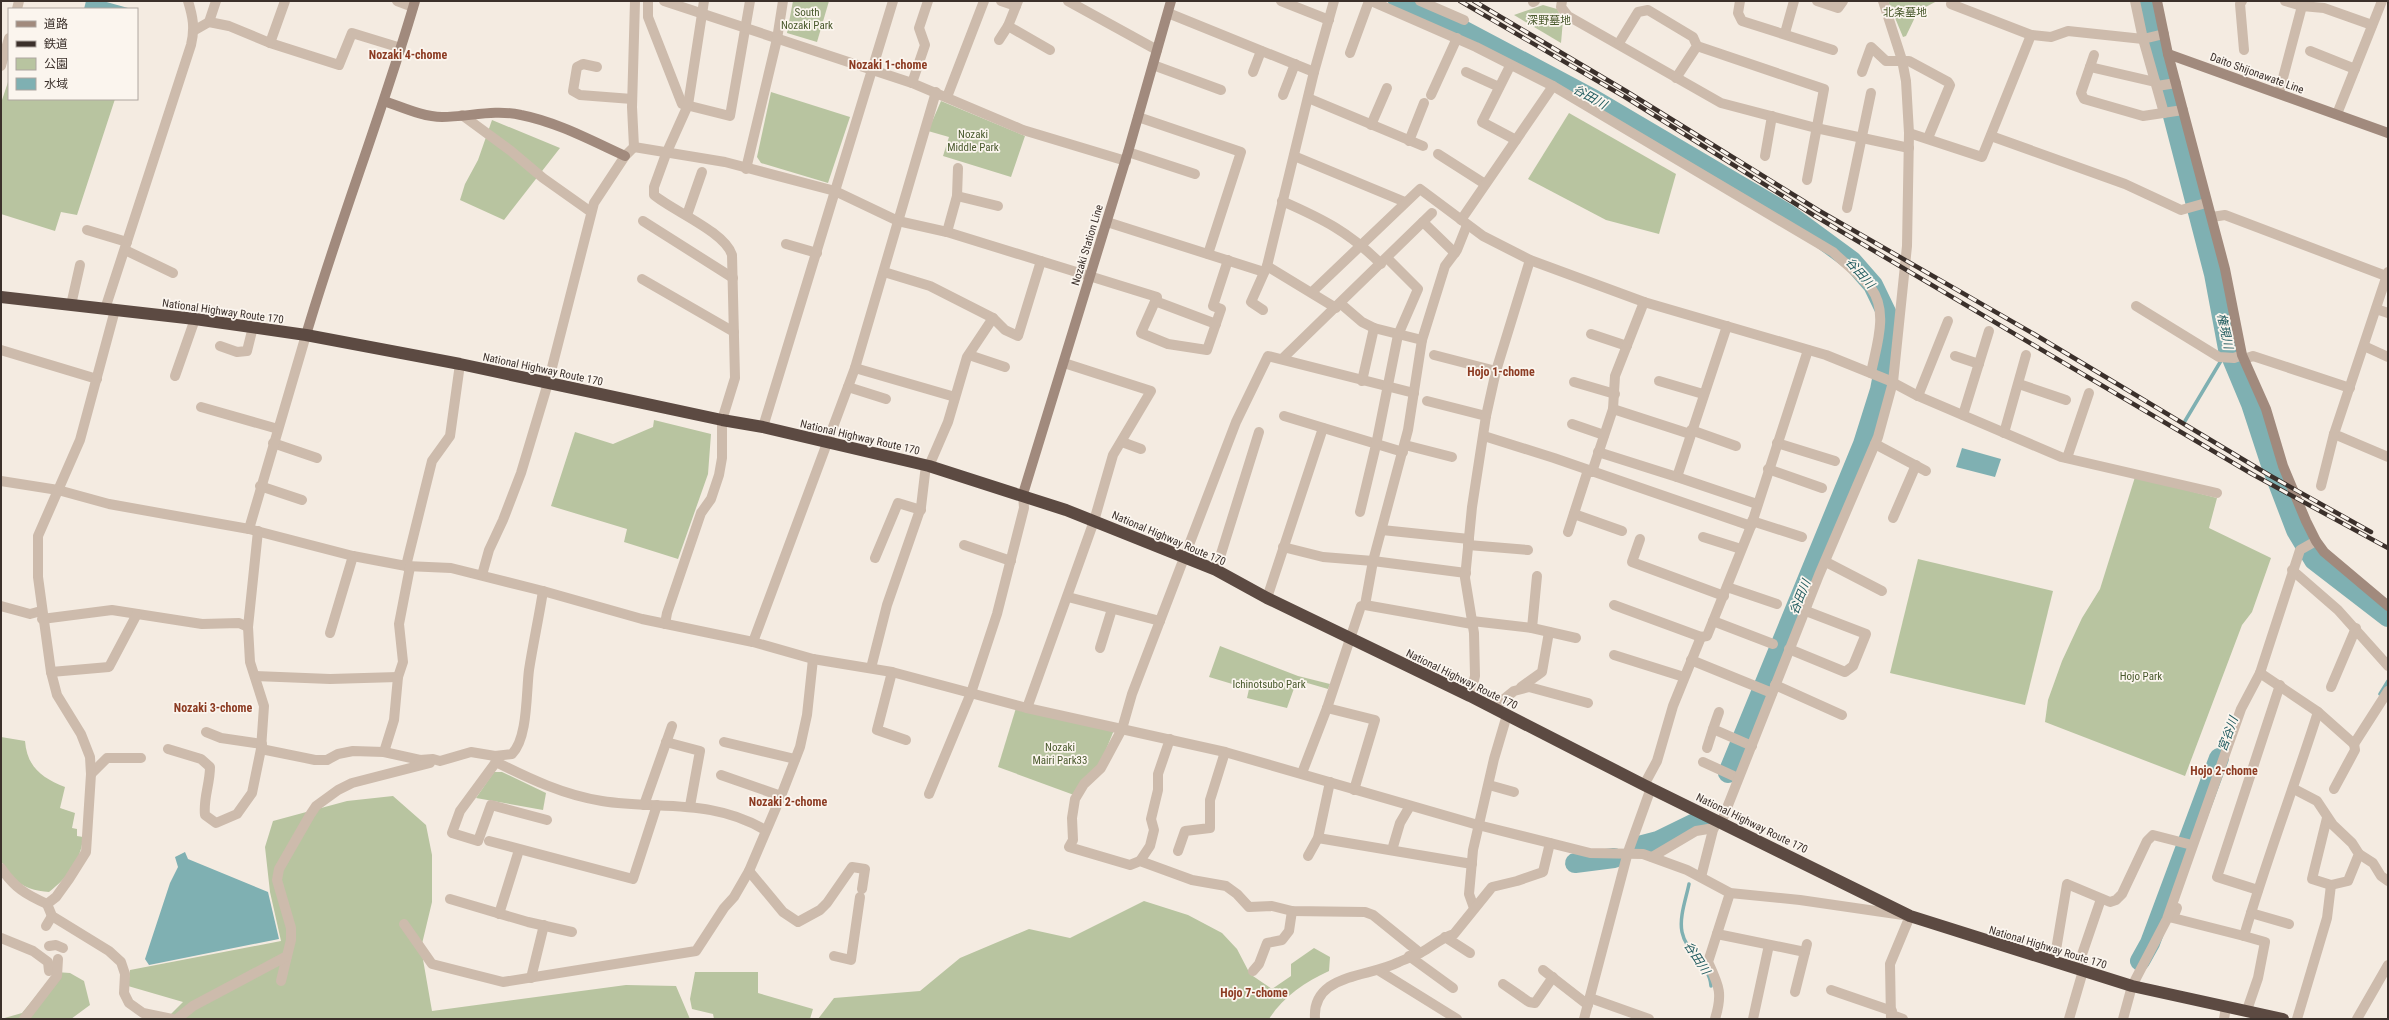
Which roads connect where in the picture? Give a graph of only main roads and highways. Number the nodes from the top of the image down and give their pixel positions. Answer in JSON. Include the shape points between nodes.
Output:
{"nodes":[{"id":1,"x":1,"y":297,"type":"edge"},
{"id":2,"x":2225,"y":1013,"type":"edge"},
{"id":3,"x":2283,"y":1019,"type":"edge"}],
"edges":[{"from":1,"to":2,"type":"highway","name":"National Highway Route 170","via":[[253,327],[460,364],[763,427],[928,466],[1023,494],[1216,570],[1267,598],[1470,696],[1717,824],[1910,916]]},
{"from":2,"to":3,"type":"highway","name":"National Highway Route 170","via":[[2247,1010]]}]}
